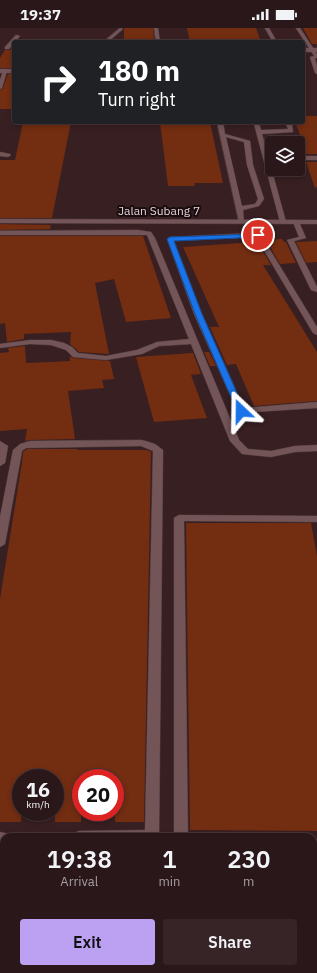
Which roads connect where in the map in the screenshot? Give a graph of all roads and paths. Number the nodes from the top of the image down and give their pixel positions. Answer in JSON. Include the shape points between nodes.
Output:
{"nodes":[{"id":1,"x":156,"y":28,"type":"edge"},
{"id":2,"x":267,"y":28,"type":"edge"},
{"id":3,"x":298,"y":28,"type":"edge"},
{"id":4,"x":121,"y":29,"type":"edge"},
{"id":5,"x":18,"y":36,"type":"dead end"},
{"id":6,"x":14,"y":40,"type":"edge"},
{"id":7,"x":107,"y":40,"type":"edge"},
{"id":8,"x":158,"y":40,"type":"edge"},
{"id":9,"x":274,"y":40,"type":"edge"},
{"id":10,"x":12,"y":43,"type":"edge"},
{"id":11,"x":309,"y":45,"type":"junction"},
{"id":12,"x":317,"y":45,"type":"edge"},
{"id":13,"x":0,"y":47,"type":"edge"},
{"id":14,"x":7,"y":48,"type":"junction"},
{"id":15,"x":12,"y":48,"type":"edge"},
{"id":16,"x":315,"y":50,"type":"edge"},
{"id":17,"x":317,"y":57,"type":"edge"},
{"id":18,"x":2,"y":71,"type":"edge"},
{"id":19,"x":317,"y":73,"type":"edge"},
{"id":20,"x":0,"y":88,"type":"edge"},
{"id":21,"x":220,"y":124,"type":"edge"},
{"id":22,"x":257,"y":124,"type":"dead end"},
{"id":23,"x":289,"y":124,"type":"dead end"},
{"id":24,"x":259,"y":132,"type":"junction"},
{"id":25,"x":223,"y":135,"type":"junction"},
{"id":26,"x":265,"y":148,"type":"edge"},
{"id":27,"x":0,"y":154,"type":"edge"},
{"id":28,"x":8,"y":155,"type":"dead end"},
{"id":29,"x":305,"y":158,"type":"edge"},
{"id":30,"x":317,"y":158,"type":"edge"},
{"id":31,"x":273,"y":176,"type":"edge"},
{"id":32,"x":239,"y":209,"type":"junction"},
{"id":33,"x":0,"y":221,"type":"edge"},
{"id":34,"x":242,"y":222,"type":"junction"},
{"id":35,"x":253,"y":222,"type":"junction"},
{"id":36,"x":283,"y":222,"type":"junction"},
{"id":37,"x":296,"y":222,"type":"junction"},
{"id":38,"x":317,"y":222,"type":"edge"},
{"id":39,"x":0,"y":233,"type":"edge"},
{"id":40,"x":258,"y":235,"type":"junction"},
{"id":41,"x":315,"y":290,"type":"dead end"},
{"id":42,"x":317,"y":334,"type":"edge"},
{"id":43,"x":195,"y":341,"type":"junction"},
{"id":44,"x":0,"y":346,"type":"edge"},
{"id":45,"x":317,"y":405,"type":"edge"},
{"id":46,"x":0,"y":444,"type":"edge"},
{"id":47,"x":317,"y":448,"type":"edge"},
{"id":48,"x":0,"y":463,"type":"edge"},
{"id":49,"x":317,"y":519,"type":"edge"},
{"id":50,"x":0,"y":544,"type":"edge"},
{"id":51,"x":152,"y":833,"type":"edge"},
{"id":52,"x":181,"y":833,"type":"edge"}],
"edges":[{"from":1,"to":8,"type":"lane"},
{"from":2,"to":9,"type":"lane"},
{"from":3,"to":11,"type":"lane"},
{"from":4,"to":7,"type":"lane"},
{"from":5,"to":6,"type":"street"},
{"from":10,"to":14,"type":"street"},
{"from":11,"to":12,"type":"lane"},
{"from":11,"to":16,"type":"lane"},
{"from":13,"to":14,"type":"street"},
{"from":14,"to":15,"type":"street"},
{"from":16,"to":17,"type":"lane"},
{"from":17,"to":19,"type":"lane","via":[[312,57]]},
{"from":18,"to":20,"type":"lane"},
{"from":21,"to":25,"type":"lane"},
{"from":22,"to":24,"type":"lane"},
{"from":23,"to":24,"type":"lane","via":[[291,130]]},
{"from":24,"to":26,"type":"lane"},
{"from":25,"to":32,"type":"lane"},
{"from":25,"to":32,"type":"lane","via":[[247,141],[250,165],[261,199],[257,205]]},
{"from":27,"to":28,"type":"lane"},
{"from":29,"to":30,"type":"lane"},
{"from":31,"to":36,"type":"lane"},
{"from":32,"to":34,"type":"lane"},
{"from":33,"to":34,"type":"street","name":"Jalan Subang 7"},
{"from":34,"to":35,"type":"street","name":"Jalan Subang 7"},
{"from":35,"to":36,"type":"street","name":"Jalan Subang 7"},
{"from":35,"to":40,"type":"lane"},
{"from":36,"to":37,"type":"street","name":"Jalan Subang 7"},
{"from":37,"to":38,"type":"street","name":"Jalan Subang 7"},
{"from":37,"to":41,"type":"lane","via":[[303,238],[290,240]]},
{"from":39,"to":43,"type":"lane","via":[[149,234]]},
{"from":40,"to":42,"type":"lane"},
{"from":40,"to":45,"type":"lane","via":[[170,239],[198,314],[241,411]]},
{"from":43,"to":44,"type":"lane","via":[[157,344],[139,352],[106,358],[76,355],[54,342]]},
{"from":43,"to":47,"type":"lane","via":[[236,441],[245,452],[271,454]]},
{"from":46,"to":48,"type":"lane","via":[[3,446]]},
{"from":49,"to":52,"type":"lane","via":[[179,518]]},
{"from":50,"to":51,"type":"lane","via":[[18,450],[22,446],[142,443],[158,450]]}]}
